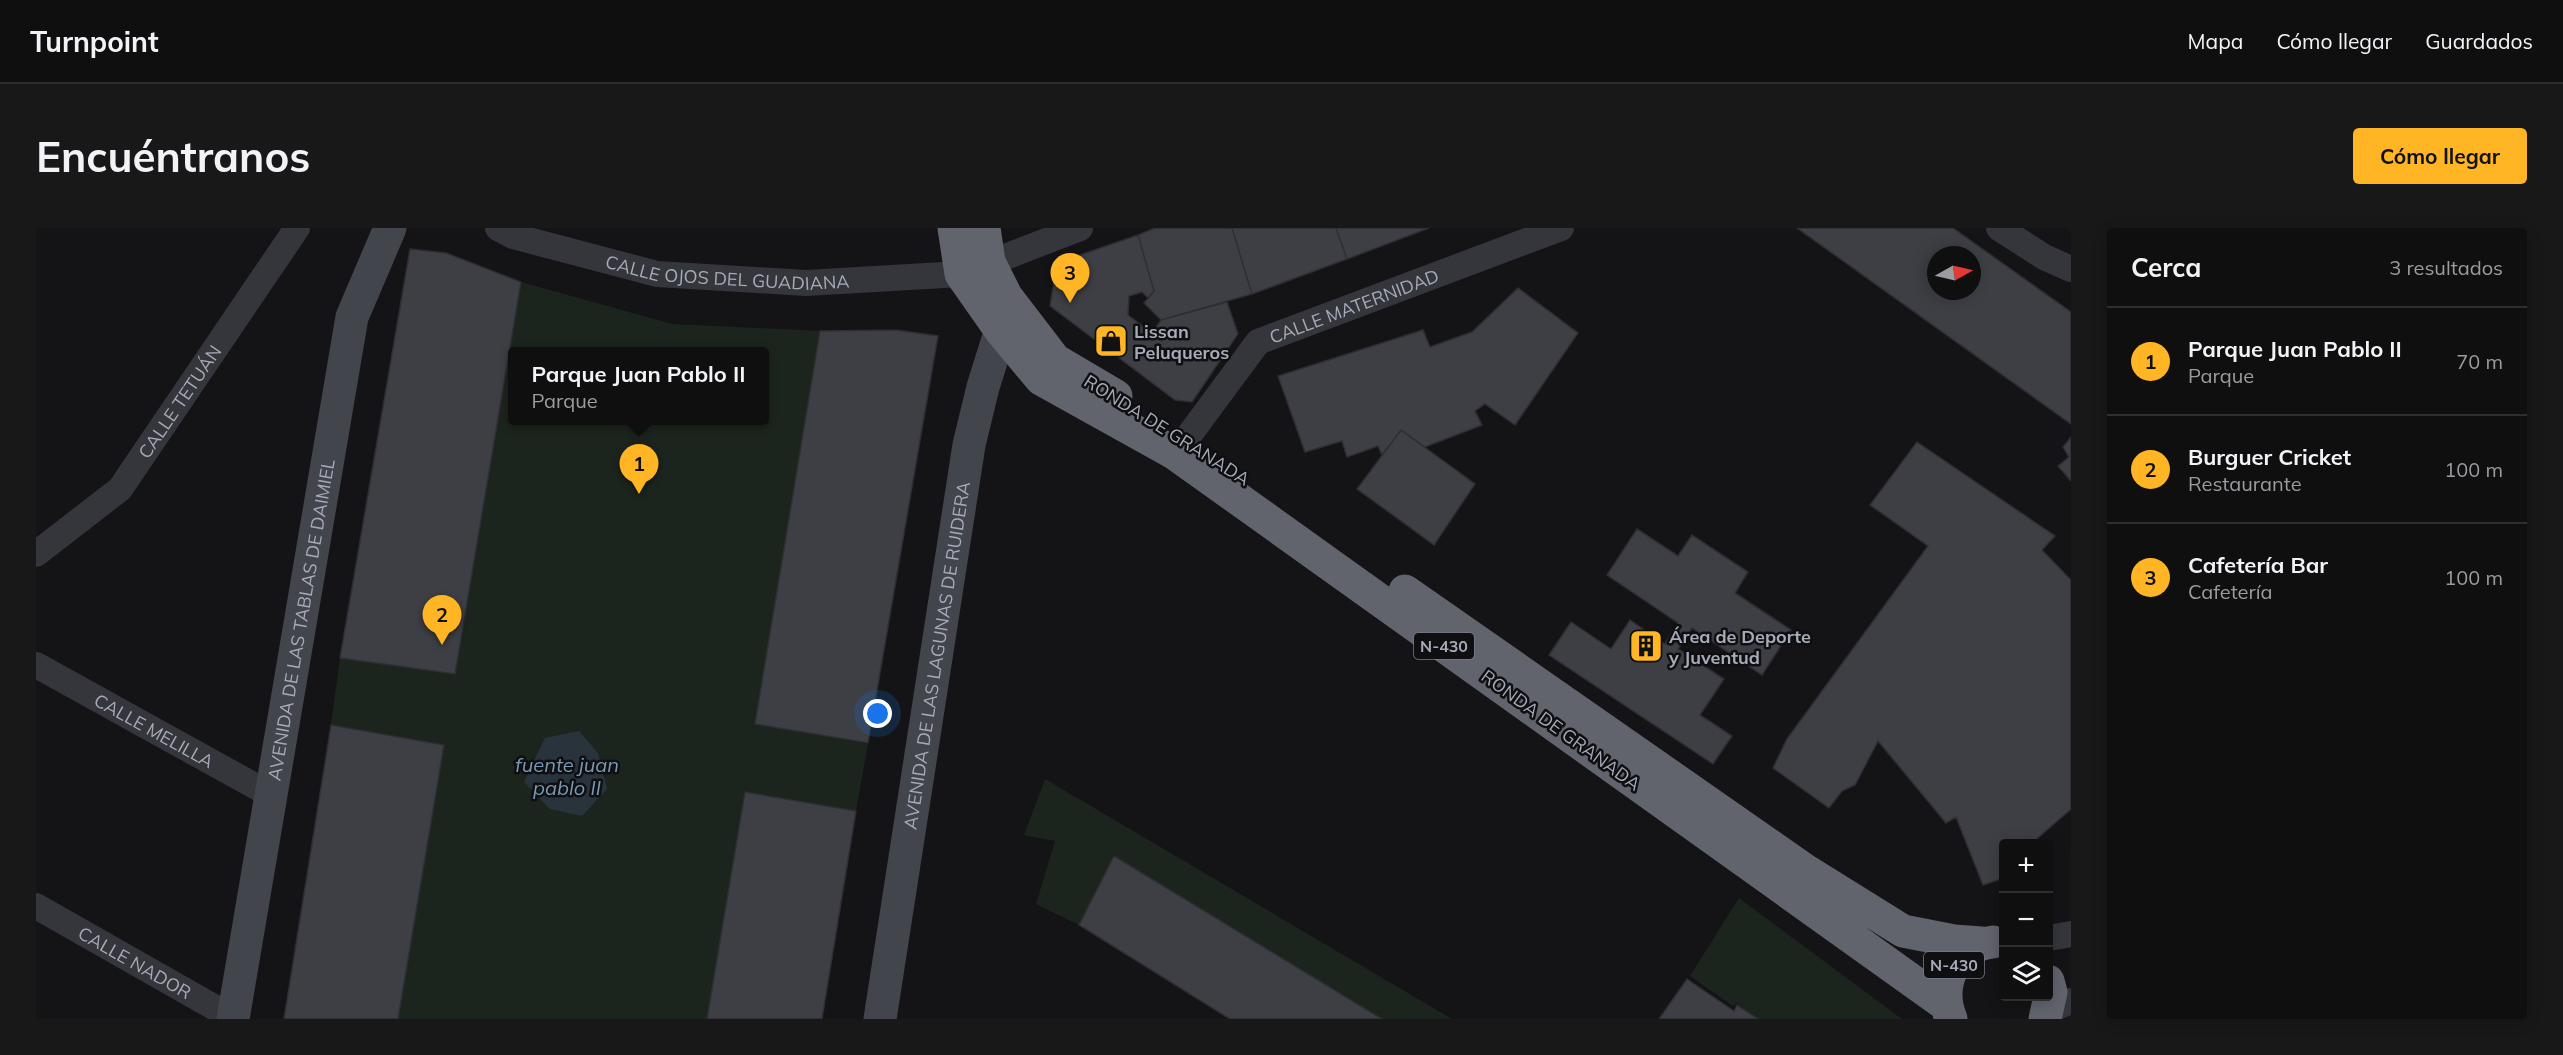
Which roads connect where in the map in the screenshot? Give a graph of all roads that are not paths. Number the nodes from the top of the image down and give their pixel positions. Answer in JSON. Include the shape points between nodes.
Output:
{"nodes":[{"id":1,"x":297,"y":228,"type":"edge"},
{"id":2,"x":390,"y":228,"type":"edge"},
{"id":3,"x":498,"y":228,"type":"edge"},
{"id":4,"x":954,"y":228,"type":"edge"},
{"id":5,"x":984,"y":228,"type":"edge"},
{"id":6,"x":1080,"y":228,"type":"edge"},
{"id":7,"x":1561,"y":228,"type":"edge"},
{"id":8,"x":1999,"y":228,"type":"edge"},
{"id":9,"x":975,"y":268,"type":"junction"},
{"id":10,"x":2071,"y":269,"type":"edge"},
{"id":11,"x":1006,"y":296,"type":"junction"},
{"id":12,"x":1001,"y":331,"type":"junction"},
{"id":13,"x":1187,"y":438,"type":"junction"},
{"id":14,"x":36,"y":554,"type":"edge"},
{"id":15,"x":36,"y":665,"type":"edge"},
{"id":16,"x":271,"y":795,"type":"junction"},
{"id":17,"x":36,"y":906,"type":"edge"},
{"id":18,"x":2071,"y":934,"type":"edge"},
{"id":19,"x":2053,"y":937,"type":"edge"},
{"id":20,"x":1992,"y":942,"type":"edge"},
{"id":21,"x":1948,"y":1012,"type":"edge"},
{"id":22,"x":233,"y":1019,"type":"edge"},
{"id":23,"x":880,"y":1019,"type":"edge"}],
"edges":[{"from":1,"to":14,"type":"street","name":"CALLE TETUÁN","via":[[120,489]]},
{"from":2,"to":16,"type":"main road","name":"AVENIDA DE LAS TABLAS DE DAIMIEL","via":[[352,317]]},
{"from":3,"to":9,"type":"street","name":"CALLE OJOS DEL GUADIANA","via":[[513,236],[657,274],[806,283]]},
{"from":4,"to":9,"type":"highway","number":"N-430"},
{"from":5,"to":9,"type":"highway","number":"N-430"},
{"from":6,"to":9,"type":"street","name":"CALLE OJOS DEL GUADIANA"},
{"from":7,"to":13,"type":"street","name":"CALLE MATERNIDAD","via":[[1258,342]]},
{"from":8,"to":10,"type":"street"},
{"from":9,"to":11,"type":"highway","number":"N-430"},
{"from":9,"to":12,"type":"highway","name":"RONDA DE GRANADA","number":"N-430"},
{"from":11,"to":12,"type":"main road","name":"AVENIDA DE LAS LAGUNAS DE RUIDERA"},
{"from":11,"to":13,"type":"highway","name":"RONDA DE GRANADA","number":"N-430","via":[[1055,360]]},
{"from":12,"to":21,"type":"highway","name":"RONDA DE GRANADA","number":"N-430","via":[[1041,379],[1174,453]]},
{"from":12,"to":23,"type":"main road","name":"AVENIDA DE LAS LAGUNAS DE RUIDERA","via":[[969,445]]},
{"from":13,"to":20,"type":"highway","name":"RONDA DE GRANADA","number":"N-430","via":[[1805,870],[1902,931],[1954,941]]},
{"from":15,"to":16,"type":"street","name":"CALLE MELILLA"},
{"from":16,"to":22,"type":"main road","name":"AVENIDA DE LAS TABLAS DE DAIMIEL"},
{"from":17,"to":22,"type":"street","name":"CALLE NADOR"},
{"from":18,"to":19,"type":"street"},
{"from":20,"to":21,"type":"highway","number":"N-430","via":[[1964,953],[1952,968],[1945,986]]}]}
